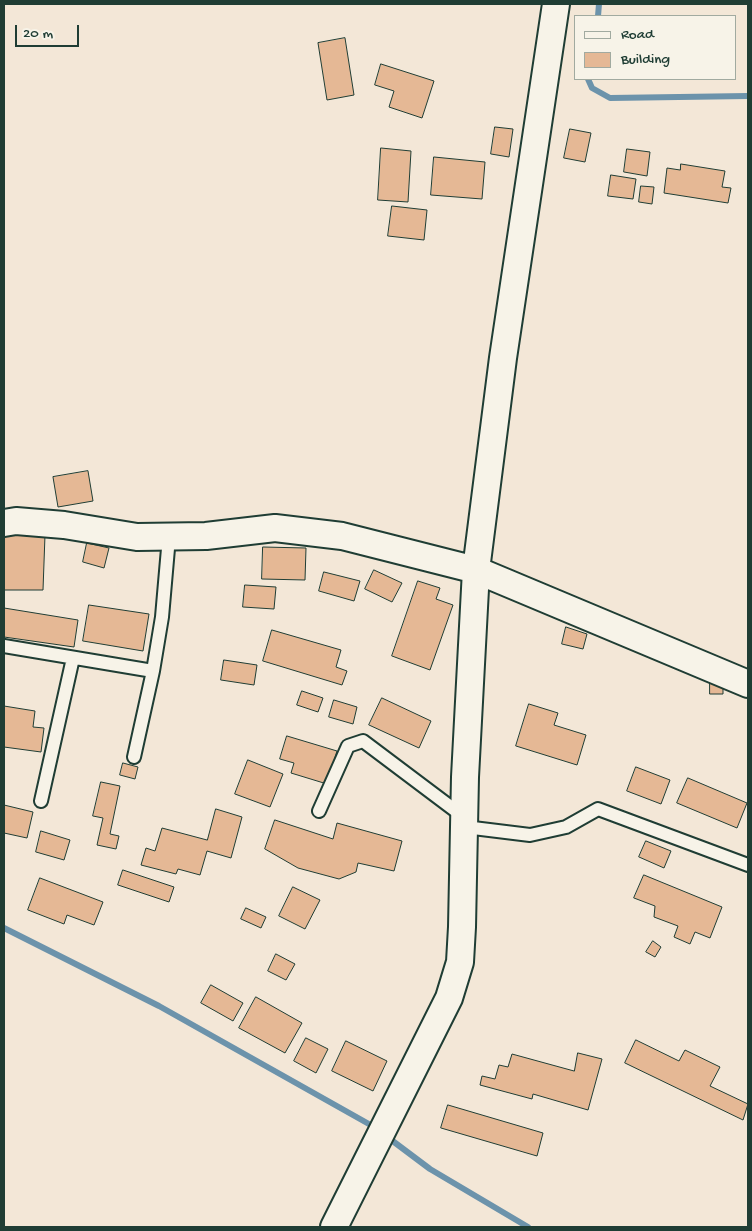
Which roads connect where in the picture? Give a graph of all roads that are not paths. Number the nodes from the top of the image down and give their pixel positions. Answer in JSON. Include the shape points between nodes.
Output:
{"nodes":[{"id":1,"x":556,"y":4,"type":"edge"},
{"id":2,"x":4,"y":523,"type":"edge"},
{"id":3,"x":169,"y":537,"type":"junction"},
{"id":4,"x":476,"y":570,"type":"junction"},
{"id":5,"x":4,"y":646,"type":"edge"},
{"id":6,"x":73,"y":658,"type":"junction"},
{"id":7,"x":153,"y":671,"type":"junction"},
{"id":8,"x":748,"y":684,"type":"edge"},
{"id":9,"x":134,"y":757,"type":"dead end"},
{"id":10,"x":41,"y":801,"type":"dead end"},
{"id":11,"x":319,"y":811,"type":"dead end"},
{"id":12,"x":465,"y":822,"type":"junction"},
{"id":13,"x":748,"y":865,"type":"edge"},
{"id":14,"x":334,"y":1227,"type":"edge"}],
"edges":[{"from":1,"to":4,"type":"street","via":[[504,348]]},
{"from":2,"to":3,"type":"street","via":[[16,521],[137,537]]},
{"from":3,"to":4,"type":"street","via":[[236,534],[274,528],[342,536]]},
{"from":3,"to":7,"type":"lane","via":[[162,617]]},
{"from":4,"to":8,"type":"street"},
{"from":4,"to":12,"type":"street"},
{"from":5,"to":6,"type":"lane"},
{"from":6,"to":7,"type":"lane"},
{"from":6,"to":10,"type":"lane"},
{"from":7,"to":9,"type":"lane"},
{"from":11,"to":12,"type":"lane","via":[[348,746],[362,741]]},
{"from":12,"to":13,"type":"lane","via":[[530,835],[566,827],[598,809]]},
{"from":12,"to":14,"type":"street","via":[[460,962],[449,998]]}]}
